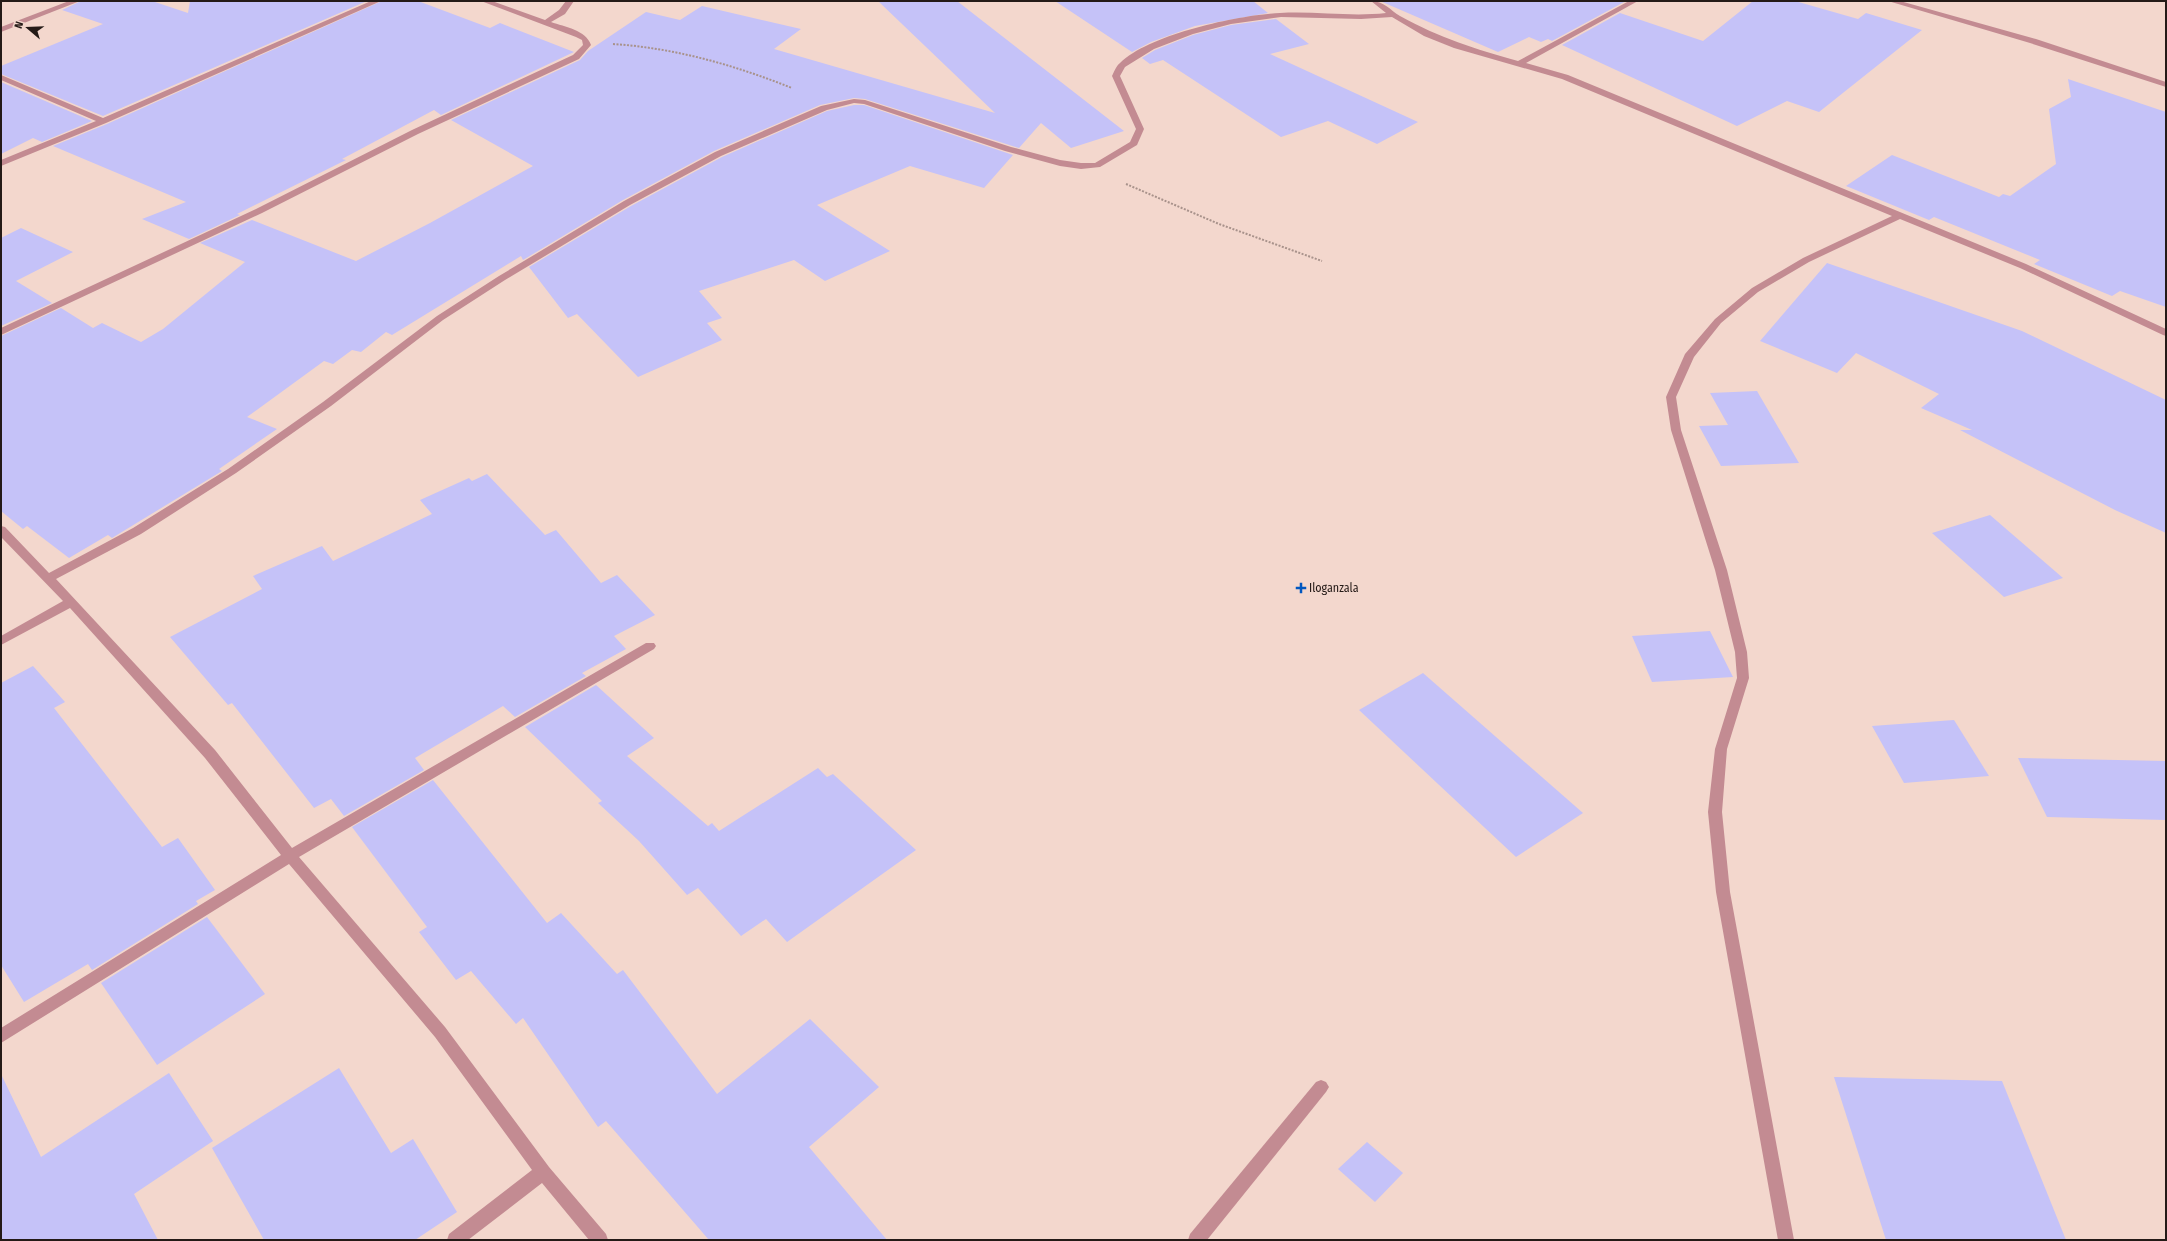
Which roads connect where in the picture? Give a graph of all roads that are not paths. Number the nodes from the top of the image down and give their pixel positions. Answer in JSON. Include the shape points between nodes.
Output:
{"nodes":[{"id":1,"x":76,"y":1,"type":"edge"},
{"id":2,"x":377,"y":1,"type":"edge"},
{"id":3,"x":485,"y":1,"type":"edge"},
{"id":4,"x":570,"y":1,"type":"edge"},
{"id":5,"x":1375,"y":1,"type":"edge"},
{"id":6,"x":1634,"y":1,"type":"edge"},
{"id":7,"x":1892,"y":1,"type":"edge"},
{"id":8,"x":1393,"y":15,"type":"junction"},
{"id":9,"x":545,"y":23,"type":"junction"},
{"id":10,"x":1,"y":30,"type":"edge"},
{"id":11,"x":1521,"y":63,"type":"junction"},
{"id":12,"x":1,"y":77,"type":"edge"},
{"id":13,"x":2166,"y":85,"type":"edge"},
{"id":14,"x":103,"y":121,"type":"junction"},
{"id":15,"x":1,"y":163,"type":"edge"},
{"id":16,"x":1899,"y":216,"type":"junction"},
{"id":17,"x":1,"y":332,"type":"edge"},
{"id":18,"x":2166,"y":333,"type":"edge"},
{"id":19,"x":1,"y":530,"type":"edge"},
{"id":20,"x":48,"y":579,"type":"junction"},
{"id":21,"x":71,"y":602,"type":"junction"},
{"id":22,"x":1,"y":641,"type":"edge"},
{"id":23,"x":650,"y":646,"type":"dead end"},
{"id":24,"x":290,"y":856,"type":"junction"},
{"id":25,"x":1,"y":1036,"type":"edge"},
{"id":26,"x":1321,"y":1087,"type":"dead end"},
{"id":27,"x":543,"y":1172,"type":"junction"},
{"id":28,"x":455,"y":1240,"type":"edge"},
{"id":29,"x":600,"y":1240,"type":"edge"},
{"id":30,"x":1196,"y":1240,"type":"edge"},
{"id":31,"x":1786,"y":1240,"type":"edge"}],
"edges":[{"from":1,"to":10,"type":"street"},
{"from":2,"to":14,"type":"street"},
{"from":3,"to":9,"type":"street"},
{"from":4,"to":9,"type":"street","via":[[562,12]]},
{"from":5,"to":8,"type":"street"},
{"from":6,"to":11,"type":"street"},
{"from":7,"to":13,"type":"street","via":[[2033,41]]},
{"from":8,"to":11,"type":"street","via":[[1427,34],[1457,46]]},
{"from":8,"to":20,"type":"street","via":[[1368,18],[1266,16],[1241,19],[1177,37],[1140,53],[1122,66],[1116,76],[1140,129],[1134,143],[1097,165],[1060,163],[1008,149],[865,102],[854,101],[824,108],[718,154],[627,203],[502,278],[440,318],[327,404],[232,471],[137,531]]},
{"from":9,"to":17,"type":"street","via":[[579,35],[585,39],[587,45],[576,57],[416,132],[259,211]]},
{"from":11,"to":16,"type":"street","via":[[1565,77]]},
{"from":12,"to":14,"type":"street"},
{"from":14,"to":15,"type":"street"},
{"from":16,"to":18,"type":"street","via":[[2023,266]]},
{"from":16,"to":31,"type":"street","via":[[1806,260],[1755,290],[1718,321],[1689,356],[1671,397],[1676,430],[1721,570],[1741,652],[1743,678],[1721,749],[1715,812],[1723,892]]},
{"from":19,"to":20,"type":"street"},
{"from":20,"to":21,"type":"street"},
{"from":21,"to":22,"type":"street"},
{"from":21,"to":24,"type":"street","via":[[210,754]]},
{"from":23,"to":24,"type":"street"},
{"from":24,"to":25,"type":"street"},
{"from":24,"to":27,"type":"street","via":[[440,1032]]},
{"from":26,"to":30,"type":"street"},
{"from":27,"to":28,"type":"street"},
{"from":27,"to":29,"type":"street"}]}
